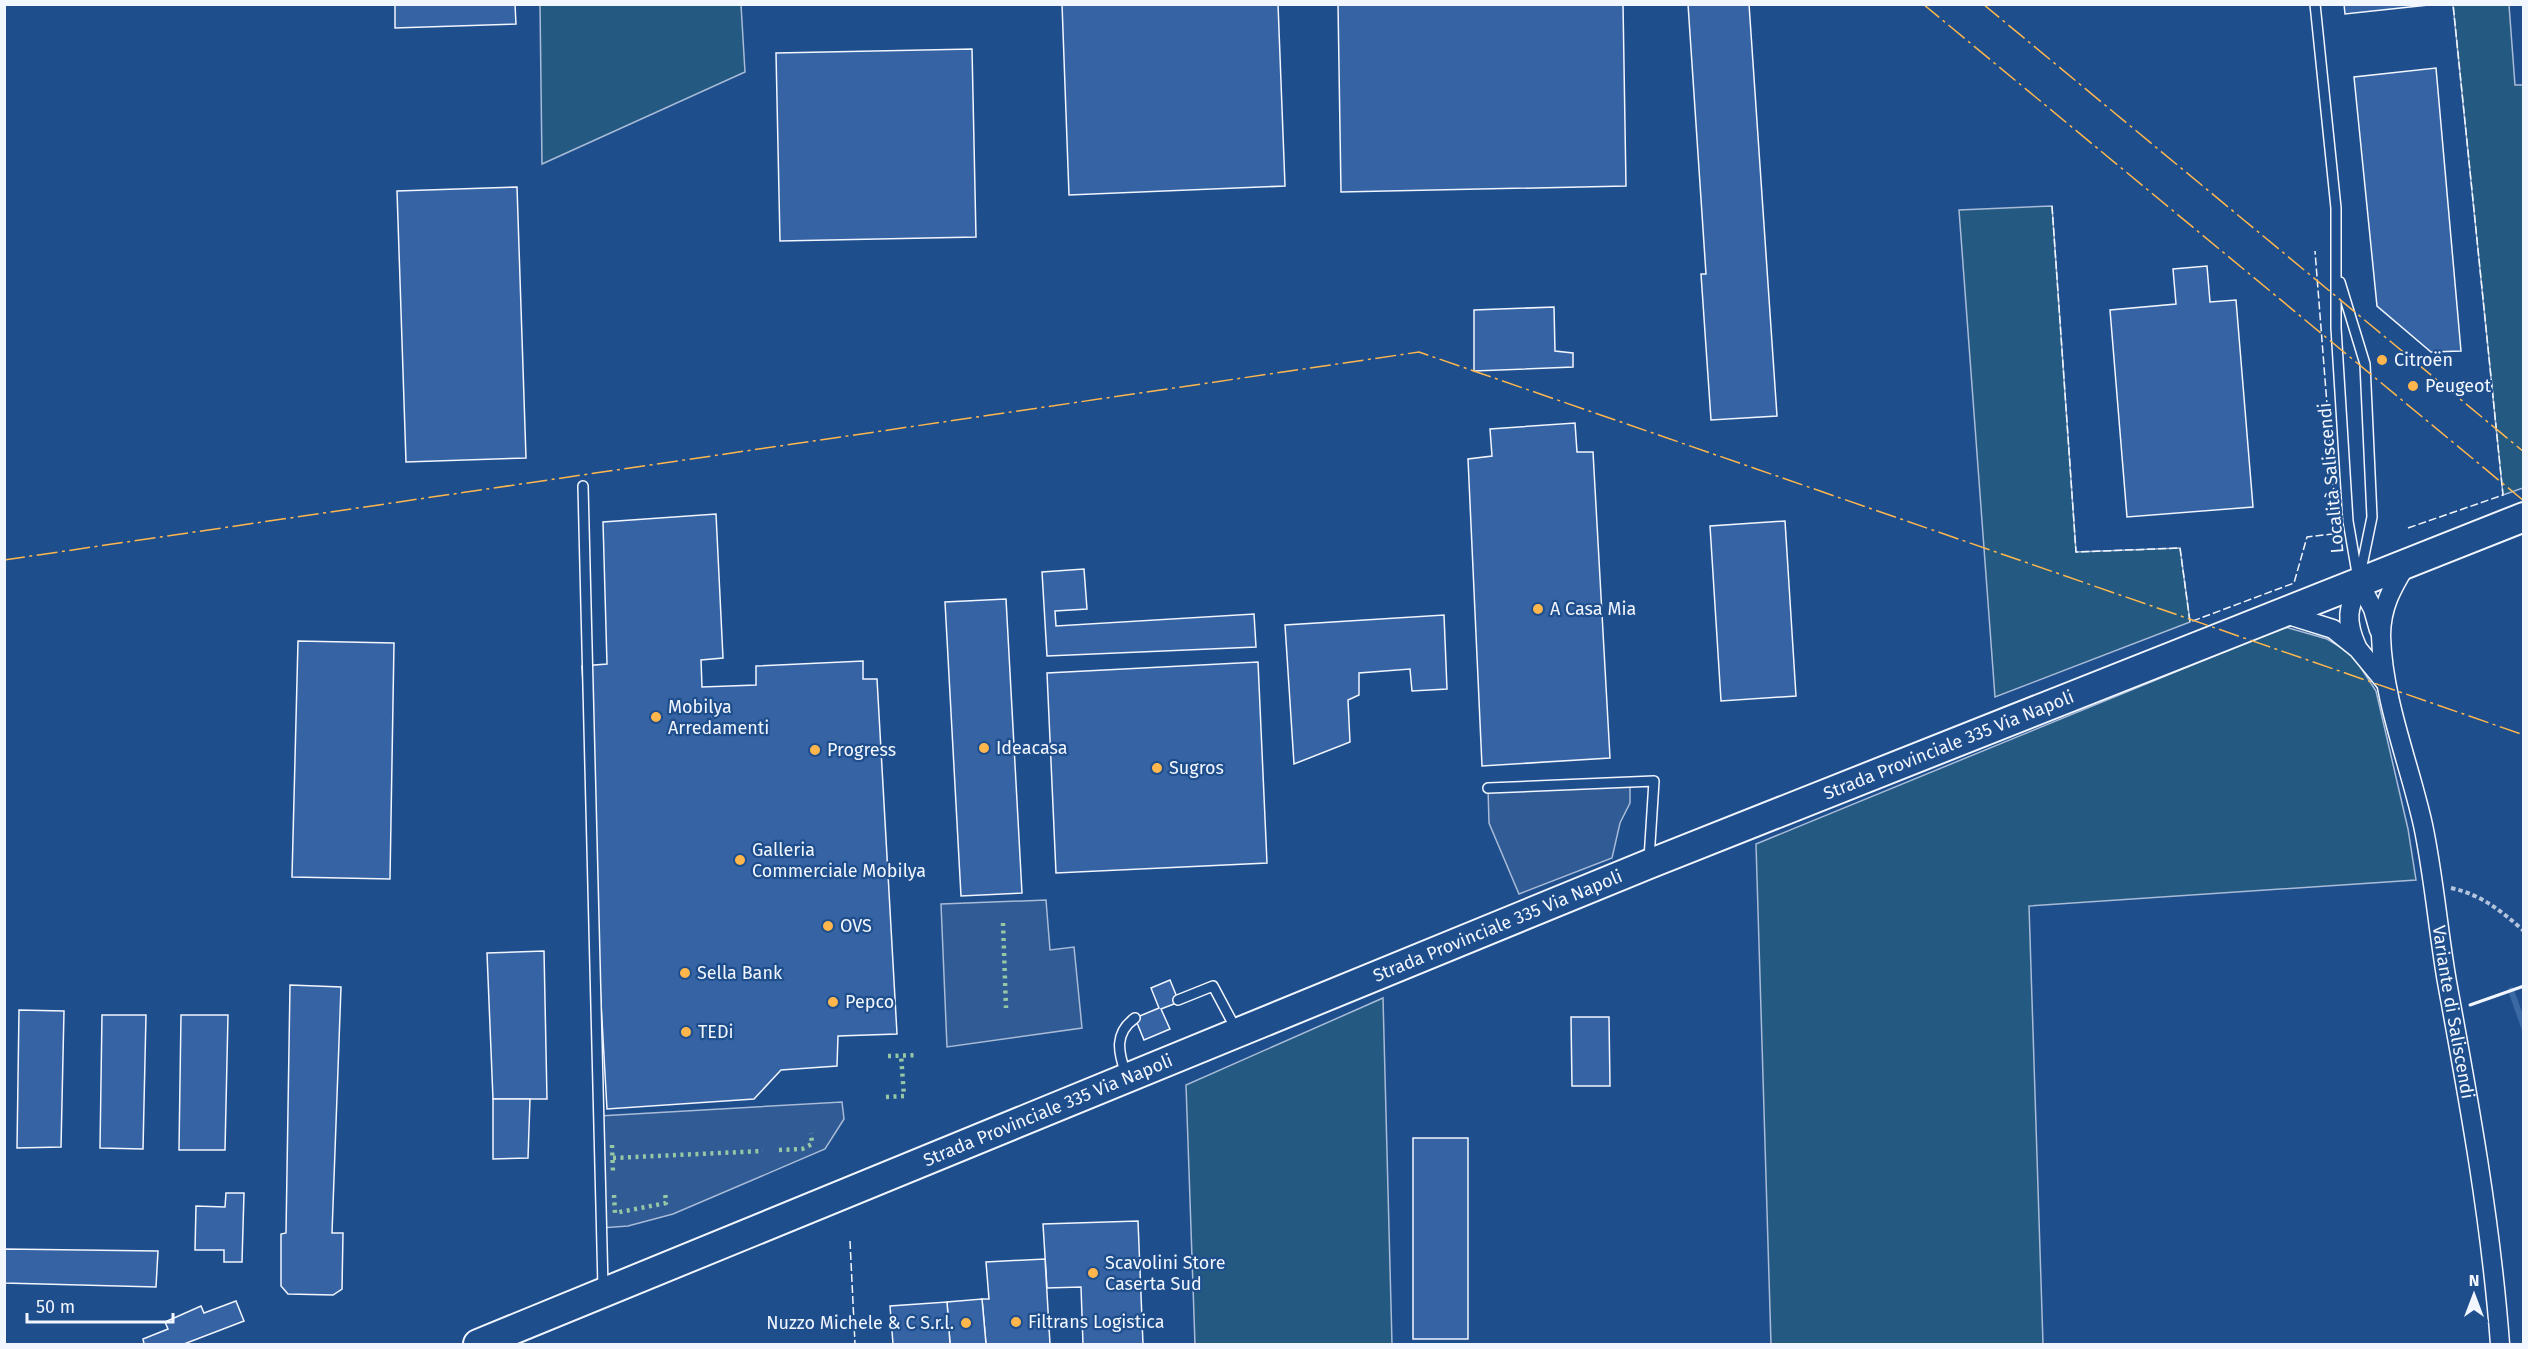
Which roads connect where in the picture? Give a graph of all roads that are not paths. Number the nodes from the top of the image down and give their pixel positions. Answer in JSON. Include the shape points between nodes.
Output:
{"nodes":[{"id":1,"x":2315,"y":4,"type":"edge"},
{"id":2,"x":2338,"y":274,"type":"junction"},
{"id":3,"x":583,"y":486,"type":"dead end"},
{"id":4,"x":2523,"y":517,"type":"edge"},
{"id":5,"x":2407,"y":563,"type":"junction"},
{"id":6,"x":2359,"y":582,"type":"junction"},
{"id":7,"x":2281,"y":612,"type":"junction"},
{"id":8,"x":2381,"y":638,"type":"junction"},
{"id":9,"x":2358,"y":649,"type":"junction"},
{"id":10,"x":2386,"y":683,"type":"junction"},
{"id":11,"x":1488,"y":788,"type":"dead end"},
{"id":12,"x":1649,"y":864,"type":"junction"},
{"id":13,"x":1178,"y":1000,"type":"dead end"},
{"id":14,"x":1135,"y":1018,"type":"dead end"},
{"id":15,"x":1238,"y":1033,"type":"junction"},
{"id":16,"x":1127,"y":1079,"type":"junction"},
{"id":17,"x":603,"y":1294,"type":"junction"},
{"id":18,"x":478,"y":1344,"type":"edge"},
{"id":19,"x":2500,"y":1344,"type":"edge"}],
"edges":[{"from":1,"to":2,"type":"lane","name":"Località Saliscendi","via":[[2336,208]]},
{"from":2,"to":6,"type":"lane","name":"Località Saliscendi","via":[[2336,328],[2348,522]]},
{"from":2,"to":6,"type":"lane","name":"Località Saliscendi","via":[[2365,364],[2372,517]]},
{"from":3,"to":17,"type":"lane"},
{"from":4,"to":5,"type":"main road","name":"Strada Provinciale 335 Via Napoli"},
{"from":5,"to":6,"type":"main road","name":"Strada Provinciale 335 Via Napoli"},
{"from":5,"to":8,"type":"street","via":[[2386,600]]},
{"from":6,"to":7,"type":"main road","name":"Strada Provinciale 335 Via Napoli"},
{"from":6,"to":8,"type":"street","via":[[2373,609]]},
{"from":6,"to":9,"type":"street","via":[[2349,606],[2349,628]]},
{"from":7,"to":9,"type":"street","via":[[2333,629]]},
{"from":7,"to":12,"type":"main road","name":"Strada Provinciale 335 Via Napoli"},
{"from":8,"to":10,"type":"street","name":"Variante di Saliscendi"},
{"from":9,"to":10,"type":"street"},
{"from":10,"to":19,"type":"street","name":"Variante di Saliscendi","via":[[2423,825],[2474,1125]]},
{"from":11,"to":12,"type":"lane","via":[[1654,781]]},
{"from":12,"to":15,"type":"main road","name":"Strada Provinciale 335 Via Napoli"},
{"from":13,"to":15,"type":"lane","via":[[1213,986]]},
{"from":14,"to":16,"type":"lane","via":[[1126,1024],[1120,1036],[1118,1054]]},
{"from":15,"to":16,"type":"main road","name":"Strada Provinciale 335 Via Napoli"},
{"from":16,"to":17,"type":"main road","name":"Strada Provinciale 335 Via Napoli"},
{"from":17,"to":18,"type":"main road","name":"Strada Provinciale 335 Via Napoli"}]}
